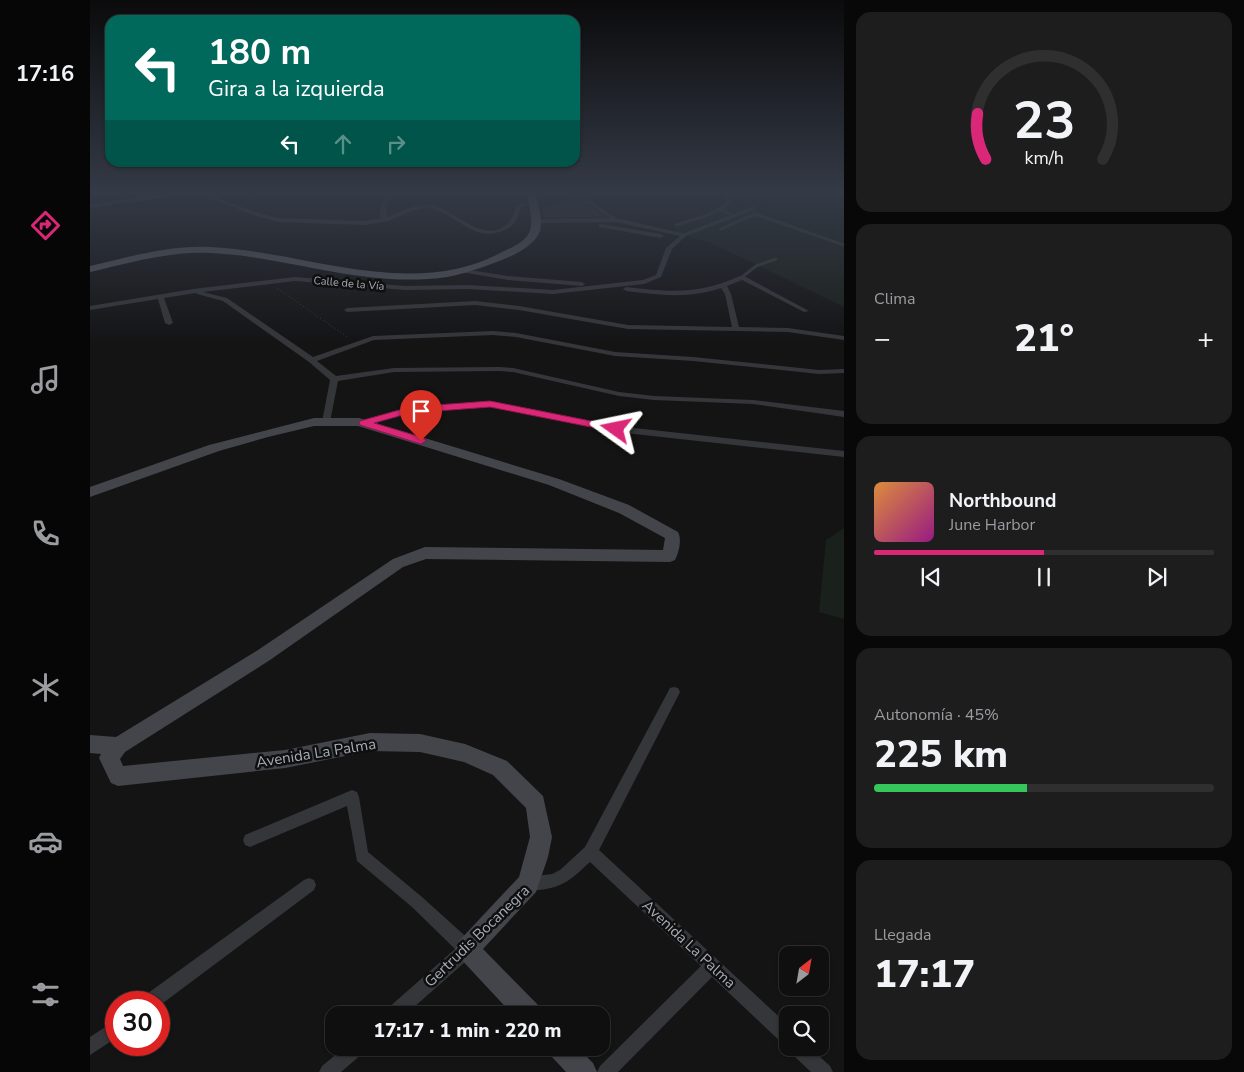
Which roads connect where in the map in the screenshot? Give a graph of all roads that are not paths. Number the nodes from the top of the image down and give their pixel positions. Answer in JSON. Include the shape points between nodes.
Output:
{"nodes":[{"id":1,"x":513,"y":243,"type":"edge"},
{"id":2,"x":523,"y":243,"type":"edge"},
{"id":3,"x":675,"y":243,"type":"edge"},
{"id":4,"x":776,"y":259,"type":"dead end"},
{"id":5,"x":90,"y":265,"type":"edge"},
{"id":6,"x":90,"y":269,"type":"edge"},
{"id":7,"x":463,"y":271,"type":"junction"},
{"id":8,"x":742,"y":277,"type":"junction"},
{"id":9,"x":609,"y":287,"type":"junction"},
{"id":10,"x":724,"y":287,"type":"junction"},
{"id":11,"x":193,"y":291,"type":"junction"},
{"id":12,"x":161,"y":298,"type":"junction"},
{"id":13,"x":90,"y":308,"type":"edge"},
{"id":14,"x":347,"y":310,"type":"dead end"},
{"id":15,"x":806,"y":312,"type":"dead end"},
{"id":16,"x":170,"y":323,"type":"dead end"},
{"id":17,"x":736,"y":328,"type":"junction"},
{"id":18,"x":844,"y":338,"type":"edge"},
{"id":19,"x":312,"y":360,"type":"junction"},
{"id":20,"x":844,"y":371,"type":"edge"},
{"id":21,"x":334,"y":379,"type":"junction"},
{"id":22,"x":844,"y":414,"type":"edge"},
{"id":23,"x":326,"y":422,"type":"junction"},
{"id":24,"x":364,"y":423,"type":"junction"},
{"id":25,"x":844,"y":454,"type":"edge"},
{"id":26,"x":90,"y":492,"type":"edge"},
{"id":27,"x":674,"y":692,"type":"dead end"},
{"id":28,"x":90,"y":744,"type":"edge"},
{"id":29,"x":118,"y":746,"type":"junction"},
{"id":30,"x":250,"y":840,"type":"dead end"},
{"id":31,"x":590,"y":852,"type":"junction"},
{"id":32,"x":308,"y":884,"type":"dead end"},
{"id":33,"x":528,"y":884,"type":"junction"},
{"id":34,"x":467,"y":949,"type":"junction"},
{"id":35,"x":712,"y":966,"type":"junction"},
{"id":36,"x":165,"y":991,"type":"edge"},
{"id":37,"x":403,"y":1006,"type":"edge"},
{"id":38,"x":521,"y":1006,"type":"edge"},
{"id":39,"x":779,"y":1029,"type":"edge"},
{"id":40,"x":105,"y":1036,"type":"edge"},
{"id":41,"x":90,"y":1047,"type":"edge"},
{"id":42,"x":347,"y":1056,"type":"edge"},
{"id":43,"x":569,"y":1056,"type":"edge"},
{"id":44,"x":807,"y":1056,"type":"edge"},
{"id":45,"x":328,"y":1072,"type":"edge"},
{"id":46,"x":584,"y":1072,"type":"edge"},
{"id":47,"x":606,"y":1072,"type":"edge"},
{"id":48,"x":824,"y":1072,"type":"edge"}],
"edges":[{"from":1,"to":5,"type":"main road","via":[[479,262],[413,273],[385,272],[215,245],[170,248]]},
{"from":2,"to":7,"type":"main road","via":[[487,264]]},
{"from":3,"to":9,"type":"street","via":[[669,248],[659,276],[644,282]]},
{"from":4,"to":8,"type":"lane","via":[[756,266]]},
{"from":6,"to":7,"type":"main road","via":[[145,256],[193,250],[230,251],[407,278]]},
{"from":7,"to":9,"type":"street"},
{"from":8,"to":10,"type":"street"},
{"from":8,"to":15,"type":"street"},
{"from":9,"to":10,"type":"street","via":[[676,294]]},
{"from":9,"to":11,"type":"street","name":"Calle de la Vía","via":[[553,292],[468,287],[405,288],[304,280]]},
{"from":10,"to":17,"type":"street"},
{"from":11,"to":12,"type":"street","name":"Calle de la Vía"},
{"from":11,"to":19,"type":"street","via":[[225,299]]},
{"from":12,"to":13,"type":"street","name":"Calle de la Vía"},
{"from":12,"to":16,"type":"street"},
{"from":14,"to":17,"type":"street","via":[[475,303],[628,327]]},
{"from":17,"to":18,"type":"street","via":[[788,330]]},
{"from":19,"to":20,"type":"street","via":[[373,338],[493,333],[615,354],[819,372]]},
{"from":19,"to":21,"type":"street"},
{"from":21,"to":22,"type":"street","via":[[394,370],[499,369],[619,394],[753,402]]},
{"from":21,"to":23,"type":"street"},
{"from":23,"to":24,"type":"street"},
{"from":23,"to":26,"type":"street","via":[[266,433],[214,448]]},
{"from":24,"to":25,"type":"street","via":[[410,410],[490,404],[624,430]]},
{"from":24,"to":29,"type":"street","via":[[554,482],[624,509],[673,536],[670,556],[425,553],[398,563],[264,656]]},
{"from":27,"to":31,"type":"street","name":"Gertrudis Bocanegra"},
{"from":28,"to":29,"type":"street"},
{"from":29,"to":33,"type":"street","name":"Avenida La Palma","via":[[109,758],[118,776],[285,759],[370,742],[420,743],[466,753],[500,768],[536,804],[541,836]]},
{"from":30,"to":34,"type":"street","via":[[352,797],[362,856],[418,902]]},
{"from":31,"to":33,"type":"street","name":"Gertrudis Bocanegra","via":[[554,881]]},
{"from":31,"to":35,"type":"street","name":"Avenida La Palma"},
{"from":32,"to":36,"type":"street"},
{"from":33,"to":34,"type":"street","name":"Gertrudis Bocanegra"},
{"from":34,"to":37,"type":"street","name":"Gertrudis Bocanegra"},
{"from":34,"to":38,"type":"street"},
{"from":35,"to":39,"type":"street","name":"Avenida La Palma"},
{"from":35,"to":47,"type":"street"},
{"from":40,"to":41,"type":"street"},
{"from":42,"to":45,"type":"street"},
{"from":43,"to":46,"type":"street"},
{"from":44,"to":48,"type":"street"}]}
